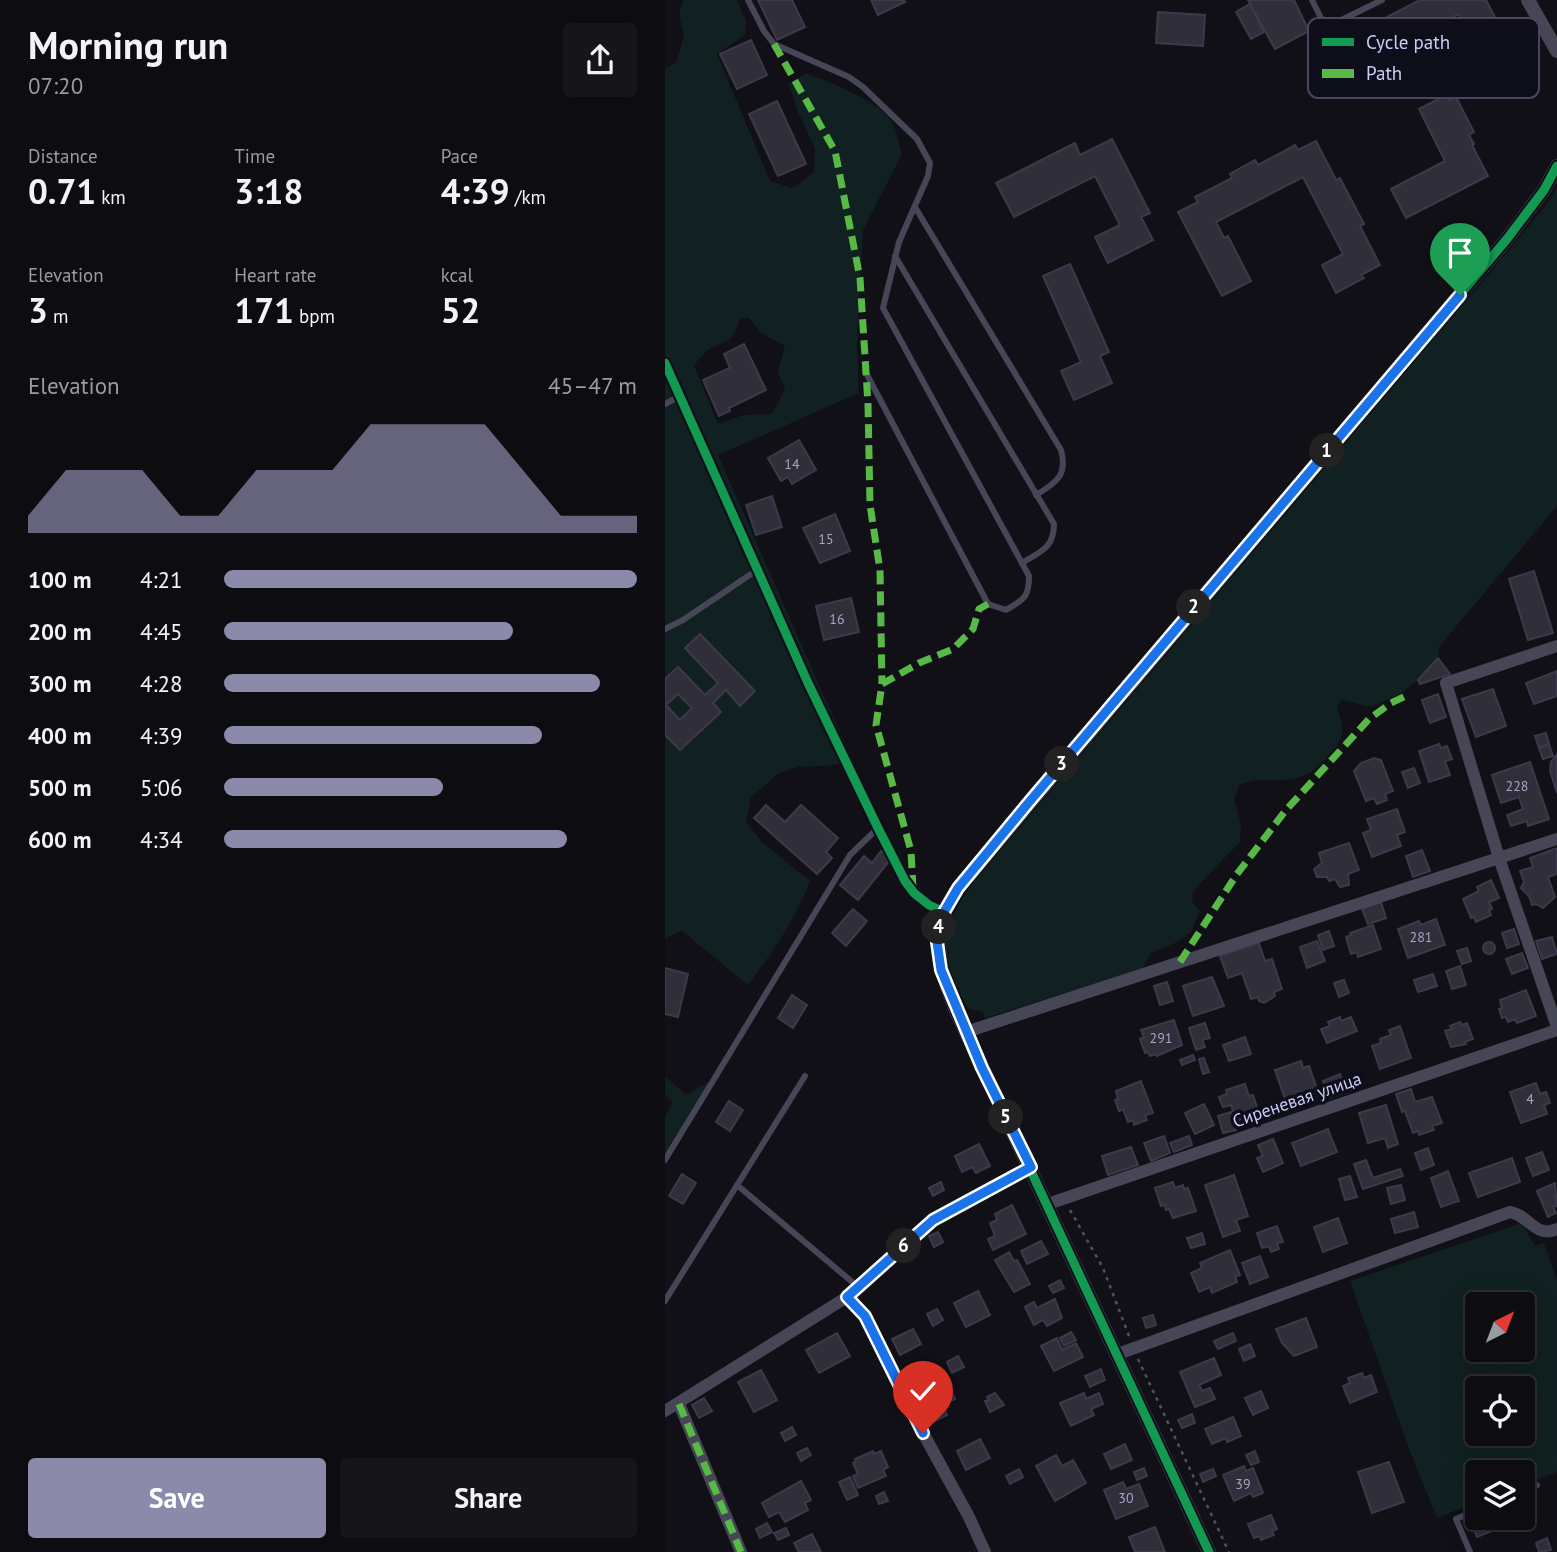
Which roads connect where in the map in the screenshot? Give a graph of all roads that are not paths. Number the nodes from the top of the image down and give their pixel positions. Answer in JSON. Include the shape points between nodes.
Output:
{"nodes":[{"id":1,"x":748,"y":0,"type":"edge"},
{"id":2,"x":1312,"y":0,"type":"edge"},
{"id":3,"x":1382,"y":0,"type":"edge"},
{"id":4,"x":1528,"y":0,"type":"edge"},
{"id":5,"x":1321,"y":18,"type":"edge"},
{"id":6,"x":1345,"y":18,"type":"edge"},
{"id":7,"x":1552,"y":31,"type":"edge"},
{"id":8,"x":1557,"y":51,"type":"edge"},
{"id":9,"x":1557,"y":166,"type":"edge"},
{"id":10,"x":915,"y":207,"type":"junction"},
{"id":11,"x":895,"y":256,"type":"junction"},
{"id":12,"x":665,"y":363,"type":"edge"},
{"id":13,"x":865,"y":371,"type":"dead end"},
{"id":14,"x":680,"y":397,"type":"junction"},
{"id":15,"x":665,"y":404,"type":"edge"},
{"id":16,"x":1036,"y":495,"type":"junction"},
{"id":17,"x":1022,"y":563,"type":"junction"},
{"id":18,"x":758,"y":569,"type":"junction"},
{"id":19,"x":665,"y":629,"type":"edge"},
{"id":20,"x":1557,"y":646,"type":"edge"},
{"id":21,"x":878,"y":828,"type":"junction"},
{"id":22,"x":1557,"y":839,"type":"edge"},
{"id":23,"x":1499,"y":858,"type":"junction"},
{"id":24,"x":944,"y":912,"type":"junction"},
{"id":25,"x":1557,"y":1028,"type":"edge"},
{"id":26,"x":966,"y":1032,"type":"junction"},
{"id":27,"x":805,"y":1076,"type":"dead end"},
{"id":28,"x":665,"y":1160,"type":"edge"},
{"id":29,"x":1031,"y":1167,"type":"junction"},
{"id":30,"x":737,"y":1185,"type":"junction"},
{"id":31,"x":1048,"y":1204,"type":"junction"},
{"id":32,"x":1557,"y":1229,"type":"edge"},
{"id":33,"x":857,"y":1286,"type":"junction"},
{"id":34,"x":847,"y":1297,"type":"junction"},
{"id":35,"x":665,"y":1301,"type":"edge"},
{"id":36,"x":1118,"y":1354,"type":"junction"},
{"id":37,"x":679,"y":1404,"type":"junction"},
{"id":38,"x":665,"y":1411,"type":"edge"},
{"id":39,"x":1465,"y":1515,"type":"edge"},
{"id":40,"x":741,"y":1552,"type":"edge"},
{"id":41,"x":985,"y":1552,"type":"edge"},
{"id":42,"x":1209,"y":1552,"type":"edge"},
{"id":43,"x":1469,"y":1552,"type":"edge"}],
"edges":[{"from":1,"to":10,"type":"lane","via":[[774,44],[849,77],[917,139],[930,163]]},
{"from":2,"to":5,"type":"lane"},
{"from":3,"to":6,"type":"lane"},
{"from":4,"to":7,"type":"street"},
{"from":7,"to":8,"type":"street"},
{"from":9,"to":24,"type":"street","via":[[1507,239],[1030,801],[958,888]]},
{"from":10,"to":11,"type":"lane"},
{"from":10,"to":16,"type":"lane","via":[[1061,450],[1062,474]]},
{"from":11,"to":16,"type":"lane"},
{"from":11,"to":17,"type":"lane","via":[[883,308]]},
{"from":12,"to":14,"type":"street"},
{"from":13,"to":17,"type":"lane","via":[[988,604],[1006,610],[1024,599],[1029,576]]},
{"from":14,"to":15,"type":"lane"},
{"from":14,"to":18,"type":"street"},
{"from":16,"to":17,"type":"lane","via":[[1053,524],[1054,538]]},
{"from":18,"to":19,"type":"lane"},
{"from":18,"to":21,"type":"street"},
{"from":20,"to":23,"type":"street","via":[[1445,683]]},
{"from":21,"to":24,"type":"street","via":[[905,881],[929,905]]},
{"from":21,"to":28,"type":"lane","via":[[850,855]]},
{"from":22,"to":23,"type":"street"},
{"from":23,"to":25,"type":"street"},
{"from":23,"to":26,"type":"street"},
{"from":24,"to":26,"type":"street","via":[[938,956]]},
{"from":25,"to":31,"type":"street","name":"Сиреневая улица"},
{"from":26,"to":29,"type":"street"},
{"from":27,"to":30,"type":"lane"},
{"from":29,"to":31,"type":"street"},
{"from":29,"to":33,"type":"street","via":[[933,1220]]},
{"from":30,"to":33,"type":"lane"},
{"from":30,"to":35,"type":"lane"},
{"from":31,"to":36,"type":"street"},
{"from":32,"to":36,"type":"street","via":[[1549,1233],[1537,1230],[1520,1214],[1510,1212]]},
{"from":33,"to":34,"type":"street"},
{"from":34,"to":37,"type":"street"},
{"from":34,"to":41,"type":"street","via":[[865,1316]]},
{"from":36,"to":42,"type":"street"},
{"from":37,"to":38,"type":"street"},
{"from":37,"to":40,"type":"street"},
{"from":39,"to":43,"type":"lane","via":[[1456,1519]]}]}
